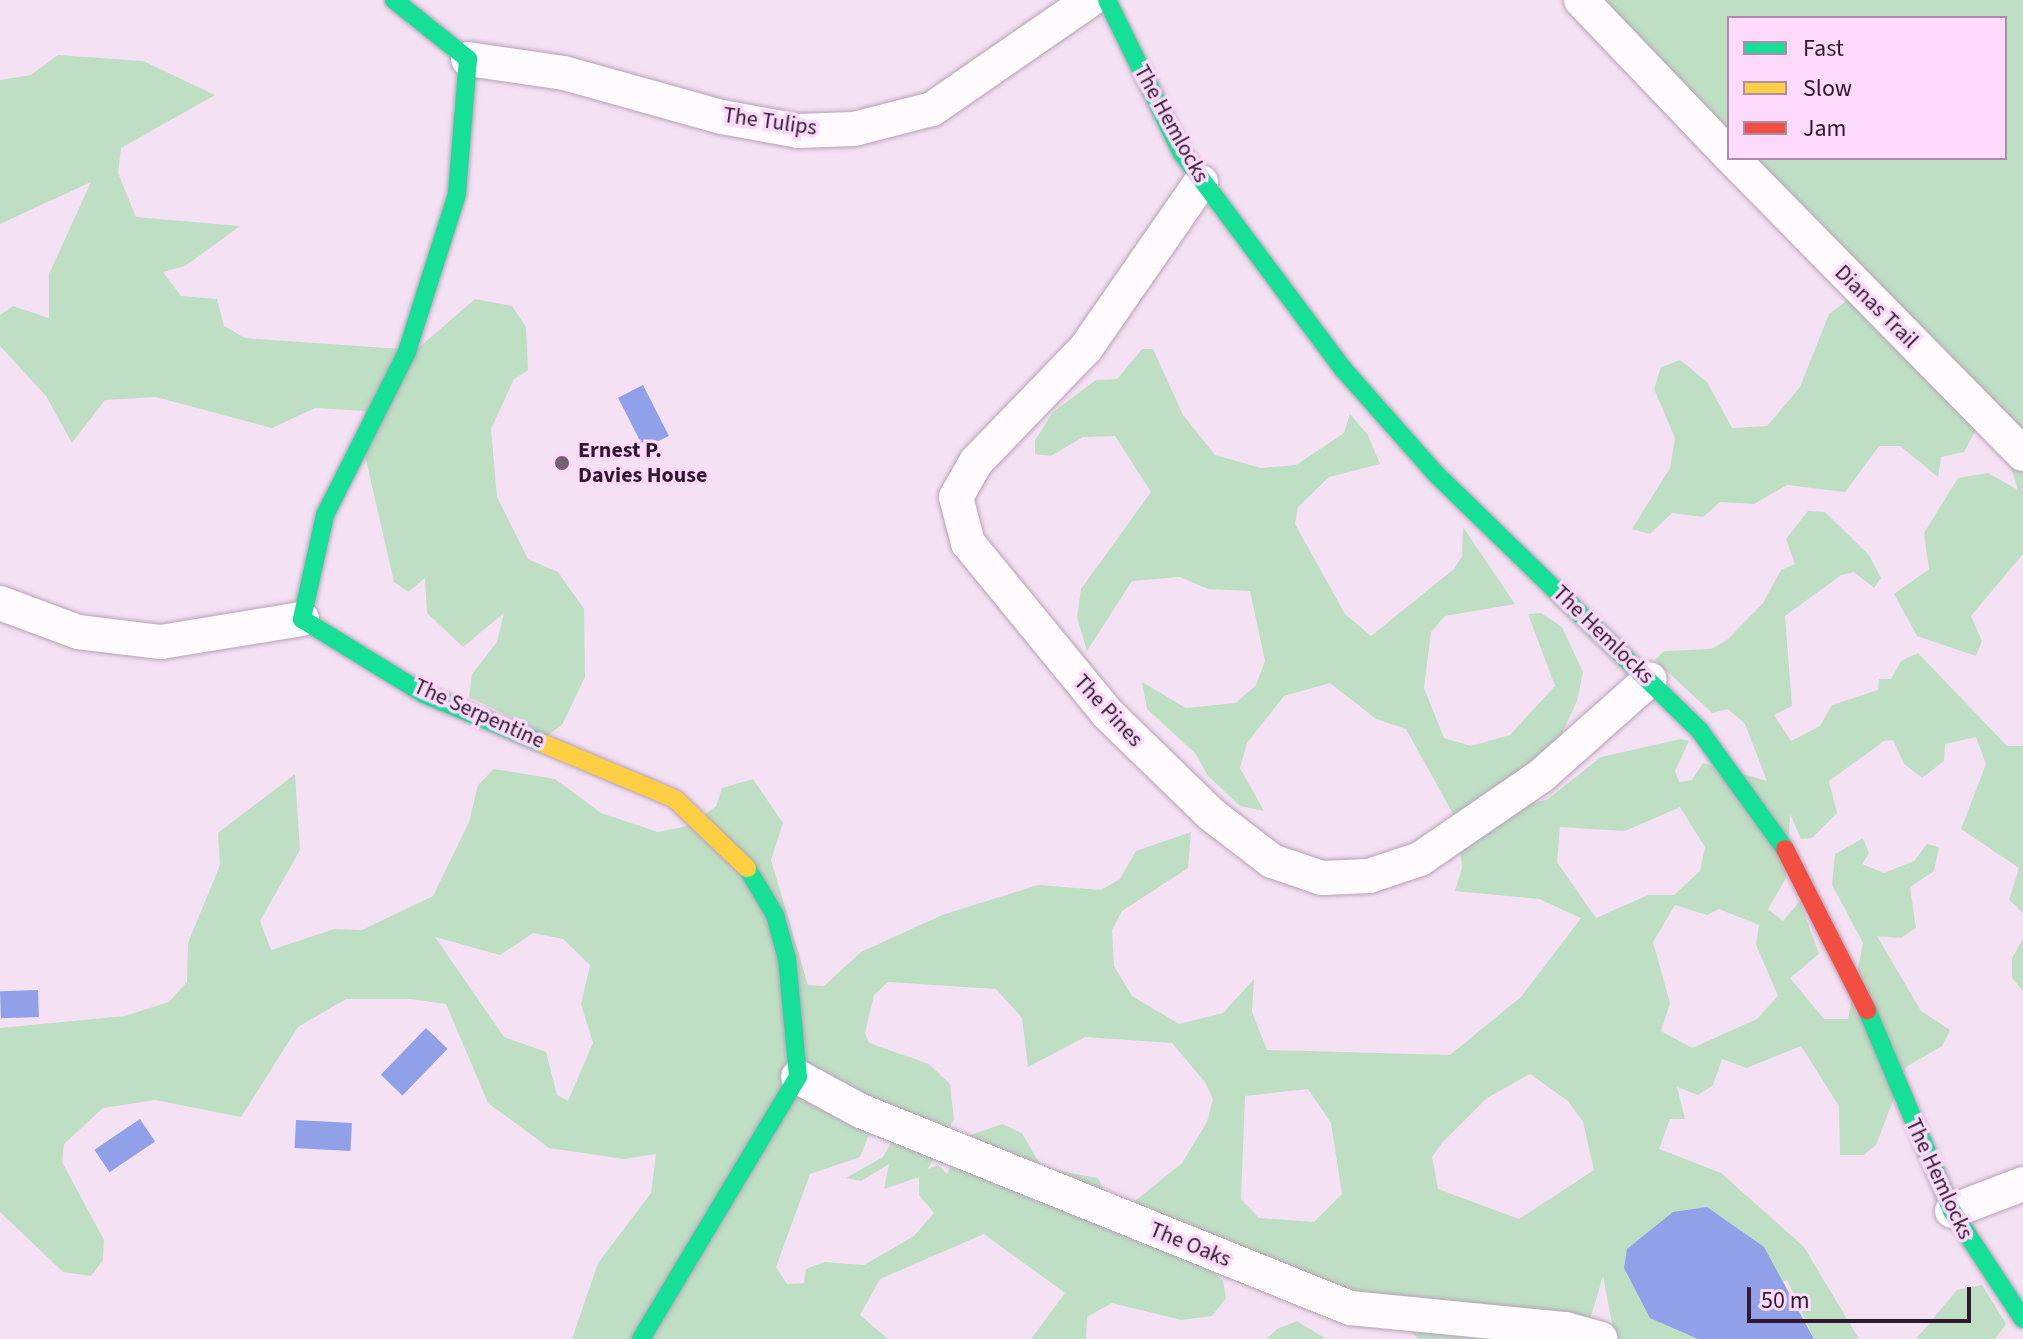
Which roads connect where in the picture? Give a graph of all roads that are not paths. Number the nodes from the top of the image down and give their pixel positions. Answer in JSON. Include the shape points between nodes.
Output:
{"nodes":[{"id":1,"x":394,"y":0,"type":"edge"},
{"id":2,"x":1090,"y":0,"type":"edge"},
{"id":3,"x":1107,"y":0,"type":"edge"},
{"id":4,"x":1581,"y":0,"type":"edge"},
{"id":5,"x":468,"y":59,"type":"junction"},
{"id":6,"x":1727,"y":153,"type":"edge"},
{"id":7,"x":1734,"y":160,"type":"edge"},
{"id":8,"x":1201,"y":182,"type":"junction"},
{"id":9,"x":2023,"y":454,"type":"edge"},
{"id":10,"x":0,"y":603,"type":"edge"},
{"id":11,"x":302,"y":619,"type":"junction"},
{"id":12,"x":1650,"y":679,"type":"junction"},
{"id":13,"x":798,"y":1077,"type":"junction"},
{"id":14,"x":2023,"y":1184,"type":"edge"},
{"id":15,"x":1952,"y":1211,"type":"junction"},
{"id":16,"x":2023,"y":1319,"type":"edge"},
{"id":17,"x":641,"y":1339,"type":"edge"},
{"id":18,"x":1601,"y":1339,"type":"edge"}],
"edges":[{"from":1,"to":5,"type":"street"},
{"from":2,"to":5,"type":"street","name":"The Tulips","via":[[932,109],[854,129],[798,131],[564,73]]},
{"from":3,"to":8,"type":"street","name":"The Hemlocks"},
{"from":4,"to":6,"type":"street","name":"Dianas Trail"},
{"from":5,"to":11,"type":"street","via":[[457,194],[434,282],[325,515]]},
{"from":7,"to":9,"type":"street","name":"Dianas Trail"},
{"from":8,"to":12,"type":"street","name":"The Hemlocks","via":[[1414,451]]},
{"from":8,"to":12,"type":"street","name":"The Pines","via":[[1086,348],[976,462],[956,497],[968,543],[1107,713],[1212,815],[1272,861],[1322,878],[1369,876],[1420,859],[1542,775]]},
{"from":10,"to":11,"type":"street","via":[[78,632],[161,642]]},
{"from":11,"to":13,"type":"street","name":"The Serpentine","via":[[424,694],[657,789],[716,830],[775,915],[787,959]]},
{"from":12,"to":15,"type":"street","name":"The Hemlocks","via":[[1736,776],[1817,901]]},
{"from":13,"to":17,"type":"street"},
{"from":13,"to":18,"type":"street","name":"The Oaks","via":[[861,1111],[1350,1308],[1519,1323]]},
{"from":14,"to":15,"type":"street"},
{"from":15,"to":16,"type":"street","name":"The Hemlocks"}]}
